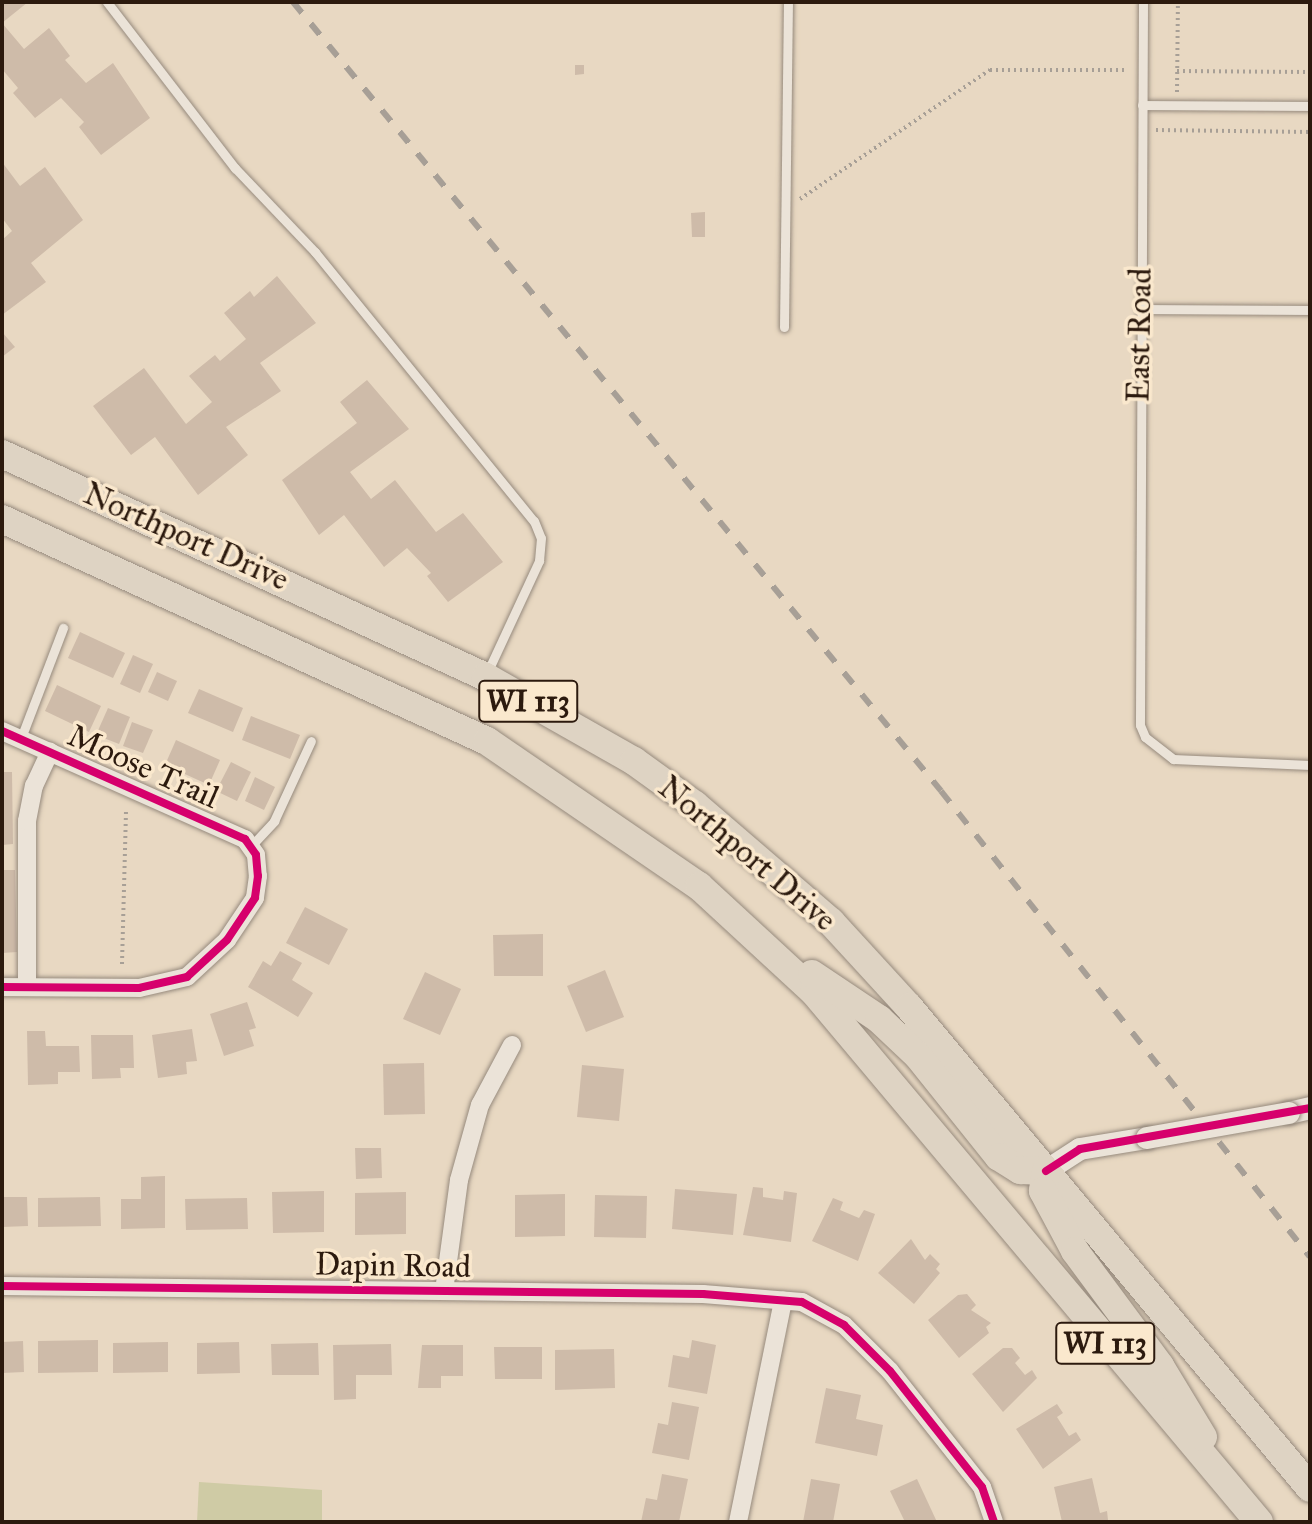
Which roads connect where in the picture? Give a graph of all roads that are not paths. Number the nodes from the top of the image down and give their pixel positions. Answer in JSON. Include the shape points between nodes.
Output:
{"nodes":[{"id":1,"x":107,"y":2,"type":"edge"},
{"id":2,"x":788,"y":2,"type":"edge"},
{"id":3,"x":1143,"y":2,"type":"edge"},
{"id":4,"x":1142,"y":105,"type":"junction"},
{"id":5,"x":1310,"y":106,"type":"edge"},
{"id":6,"x":1141,"y":309,"type":"junction"},
{"id":7,"x":1310,"y":310,"type":"edge"},
{"id":8,"x":784,"y":327,"type":"dead end"},
{"id":9,"x":2,"y":454,"type":"edge"},
{"id":10,"x":2,"y":519,"type":"edge"},
{"id":11,"x":63,"y":628,"type":"dead end"},
{"id":12,"x":486,"y":677,"type":"junction"},
{"id":13,"x":2,"y":731,"type":"edge"},
{"id":14,"x":21,"y":738,"type":"junction"},
{"id":15,"x":311,"y":741,"type":"dead end"},
{"id":16,"x":50,"y":752,"type":"junction"},
{"id":17,"x":1310,"y":765,"type":"edge"},
{"id":18,"x":254,"y":850,"type":"junction"},
{"id":19,"x":766,"y":943,"type":"junction"},
{"id":20,"x":2,"y":987,"type":"edge"},
{"id":21,"x":27,"y":987,"type":"junction"},
{"id":22,"x":512,"y":1045,"type":"dead end"},
{"id":23,"x":1300,"y":1111,"type":"edge"},
{"id":24,"x":1046,"y":1171,"type":"junction"},
{"id":25,"x":2,"y":1286,"type":"edge"},
{"id":26,"x":444,"y":1291,"type":"junction"},
{"id":27,"x":783,"y":1301,"type":"junction"},
{"id":28,"x":1310,"y":1488,"type":"edge"},
{"id":29,"x":1252,"y":1513,"type":"edge"},
{"id":30,"x":738,"y":1522,"type":"edge"},
{"id":31,"x":994,"y":1522,"type":"edge"}],
"edges":[{"from":1,"to":12,"type":"lane","via":[[235,168],[315,252],[534,521],[541,538],[539,561]]},
{"from":2,"to":8,"type":"lane"},
{"from":3,"to":4,"type":"lane","name":"East Road"},
{"from":4,"to":5,"type":"lane"},
{"from":4,"to":6,"type":"lane","name":"East Road"},
{"from":6,"to":7,"type":"lane"},
{"from":6,"to":17,"type":"lane","name":"East Road","via":[[1136,668],[1140,725],[1160,753],[1191,763]]},
{"from":9,"to":12,"type":"main road","name":"Northport Drive","number":"WI 113"},
{"from":10,"to":19,"type":"main road","name":"Northport Drive","number":"WI 113","via":[[487,741],[627,833]]},
{"from":11,"to":14,"type":"lane"},
{"from":12,"to":24,"type":"main road","name":"Northport Drive","number":"WI 113","via":[[634,761],[763,860],[831,922],[909,1007]]},
{"from":13,"to":14,"type":"street","name":"Moose Trail"},
{"from":14,"to":16,"type":"street","name":"Moose Trail"},
{"from":15,"to":18,"type":"lane","via":[[274,821]]},
{"from":16,"to":18,"type":"street","name":"Moose Trail"},
{"from":16,"to":21,"type":"street","via":[[34,786],[27,821]]},
{"from":18,"to":21,"type":"street","via":[[255,898],[227,940],[187,977],[139,988]]},
{"from":19,"to":24,"type":"main road","via":[[879,1019],[918,1056],[999,1157],[1020,1170]]},
{"from":19,"to":29,"type":"main road","name":"Northport Drive","number":"WI 113","via":[[901,1091],[967,1180]]},
{"from":20,"to":21,"type":"street"},
{"from":22,"to":26,"type":"street","via":[[480,1105],[459,1180]]},
{"from":23,"to":24,"type":"street","bridge":true,"via":[[1080,1149]]},
{"from":24,"to":28,"type":"main road","name":"Northport Drive","number":"WI 113"},
{"from":24,"to":29,"type":"main road","via":[[1043,1191],[1075,1251],[1160,1366]]},
{"from":25,"to":26,"type":"street","name":"Dapin Road"},
{"from":26,"to":27,"type":"street","name":"Dapin Road","via":[[703,1294]]},
{"from":27,"to":30,"type":"street"},
{"from":27,"to":31,"type":"street","name":"Dapin Road","via":[[802,1302],[832,1316],[890,1371],[982,1487]]}]}
